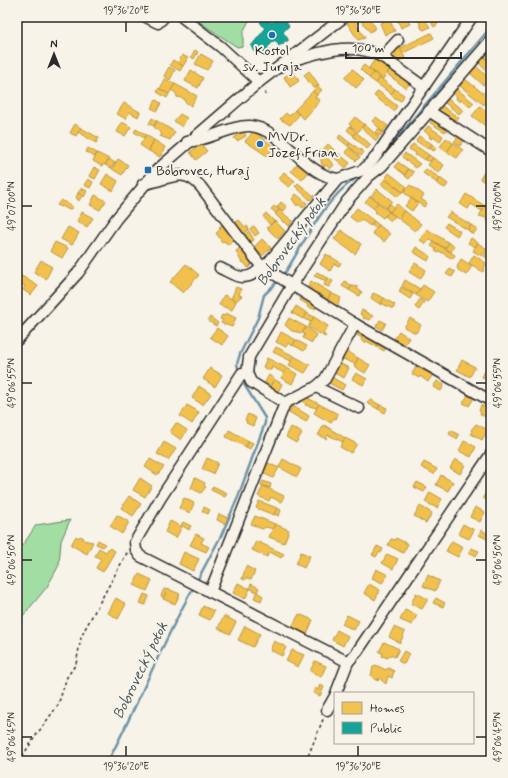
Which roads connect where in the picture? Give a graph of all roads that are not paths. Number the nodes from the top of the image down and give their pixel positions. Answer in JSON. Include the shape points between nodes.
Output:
{"nodes":[{"id":1,"x":146,"y":17,"type":"edge"},
{"id":2,"x":164,"y":17,"type":"edge"},
{"id":3,"x":182,"y":17,"type":"edge"},
{"id":4,"x":344,"y":17,"type":"edge"},
{"id":5,"x":472,"y":17,"type":"edge"},
{"id":6,"x":398,"y":40,"type":"dead end"},
{"id":7,"x":491,"y":40,"type":"edge"},
{"id":8,"x":384,"y":58,"type":"junction"},
{"id":9,"x":284,"y":63,"type":"junction"},
{"id":10,"x":262,"y":83,"type":"junction"},
{"id":11,"x":424,"y":87,"type":"junction"},
{"id":12,"x":430,"y":111,"type":"junction"},
{"id":13,"x":188,"y":142,"type":"junction"},
{"id":14,"x":491,"y":151,"type":"edge"},
{"id":15,"x":366,"y":173,"type":"junction"},
{"id":16,"x":338,"y":179,"type":"junction"},
{"id":17,"x":143,"y":184,"type":"junction"},
{"id":18,"x":261,"y":266,"type":"junction"},
{"id":19,"x":220,"y":268,"type":"dead end"},
{"id":20,"x":284,"y":280,"type":"junction"},
{"id":21,"x":355,"y":324,"type":"junction"},
{"id":22,"x":17,"y":340,"type":"edge"},
{"id":23,"x":247,"y":373,"type":"junction"},
{"id":24,"x":316,"y":387,"type":"junction"},
{"id":25,"x":491,"y":401,"type":"edge"},
{"id":26,"x":286,"y":403,"type":"junction"},
{"id":27,"x":359,"y":408,"type":"dead end"},
{"id":28,"x":491,"y":454,"type":"edge"},
{"id":29,"x":210,"y":592,"type":"junction"},
{"id":30,"x":348,"y":662,"type":"junction"},
{"id":31,"x":336,"y":692,"type":"edge"},
{"id":32,"x":334,"y":698,"type":"edge"},
{"id":33,"x":328,"y":710,"type":"road end"}],
"edges":[{"from":1,"to":2,"type":"street","via":[[158,23]]},
{"from":3,"to":10,"type":"street"},
{"from":4,"to":9,"type":"street"},
{"from":5,"to":11,"type":"street"},
{"from":6,"to":8,"type":"street","via":[[386,52]]},
{"from":7,"to":12,"type":"street"},
{"from":8,"to":9,"type":"street","via":[[365,49],[346,48]]},
{"from":8,"to":11,"type":"street"},
{"from":9,"to":10,"type":"street"},
{"from":10,"to":13,"type":"street"},
{"from":11,"to":15,"type":"street"},
{"from":12,"to":14,"type":"street"},
{"from":12,"to":15,"type":"street","via":[[382,166]]},
{"from":13,"to":16,"type":"street","via":[[244,126],[257,127],[318,171]]},
{"from":13,"to":17,"type":"street"},
{"from":15,"to":16,"type":"street"},
{"from":15,"to":20,"type":"street"},
{"from":16,"to":18,"type":"street","via":[[268,263]]},
{"from":17,"to":18,"type":"street","via":[[177,175],[194,179]]},
{"from":17,"to":22,"type":"street","via":[[78,273]]},
{"from":18,"to":19,"type":"street","via":[[258,271],[246,278]]},
{"from":18,"to":20,"type":"street"},
{"from":20,"to":21,"type":"street"},
{"from":20,"to":23,"type":"street","via":[[249,358]]},
{"from":21,"to":24,"type":"street","via":[[321,384]]},
{"from":21,"to":25,"type":"street"},
{"from":23,"to":26,"type":"street","via":[[251,382]]},
{"from":23,"to":29,"type":"street","via":[[242,373],[224,399],[135,542],[140,556]]},
{"from":24,"to":26,"type":"street"},
{"from":24,"to":27,"type":"street"},
{"from":26,"to":29,"type":"street"},
{"from":28,"to":30,"type":"street"},
{"from":29,"to":30,"type":"street"},
{"from":30,"to":31,"type":"street"},
{"from":32,"to":33,"type":"street"}]}
